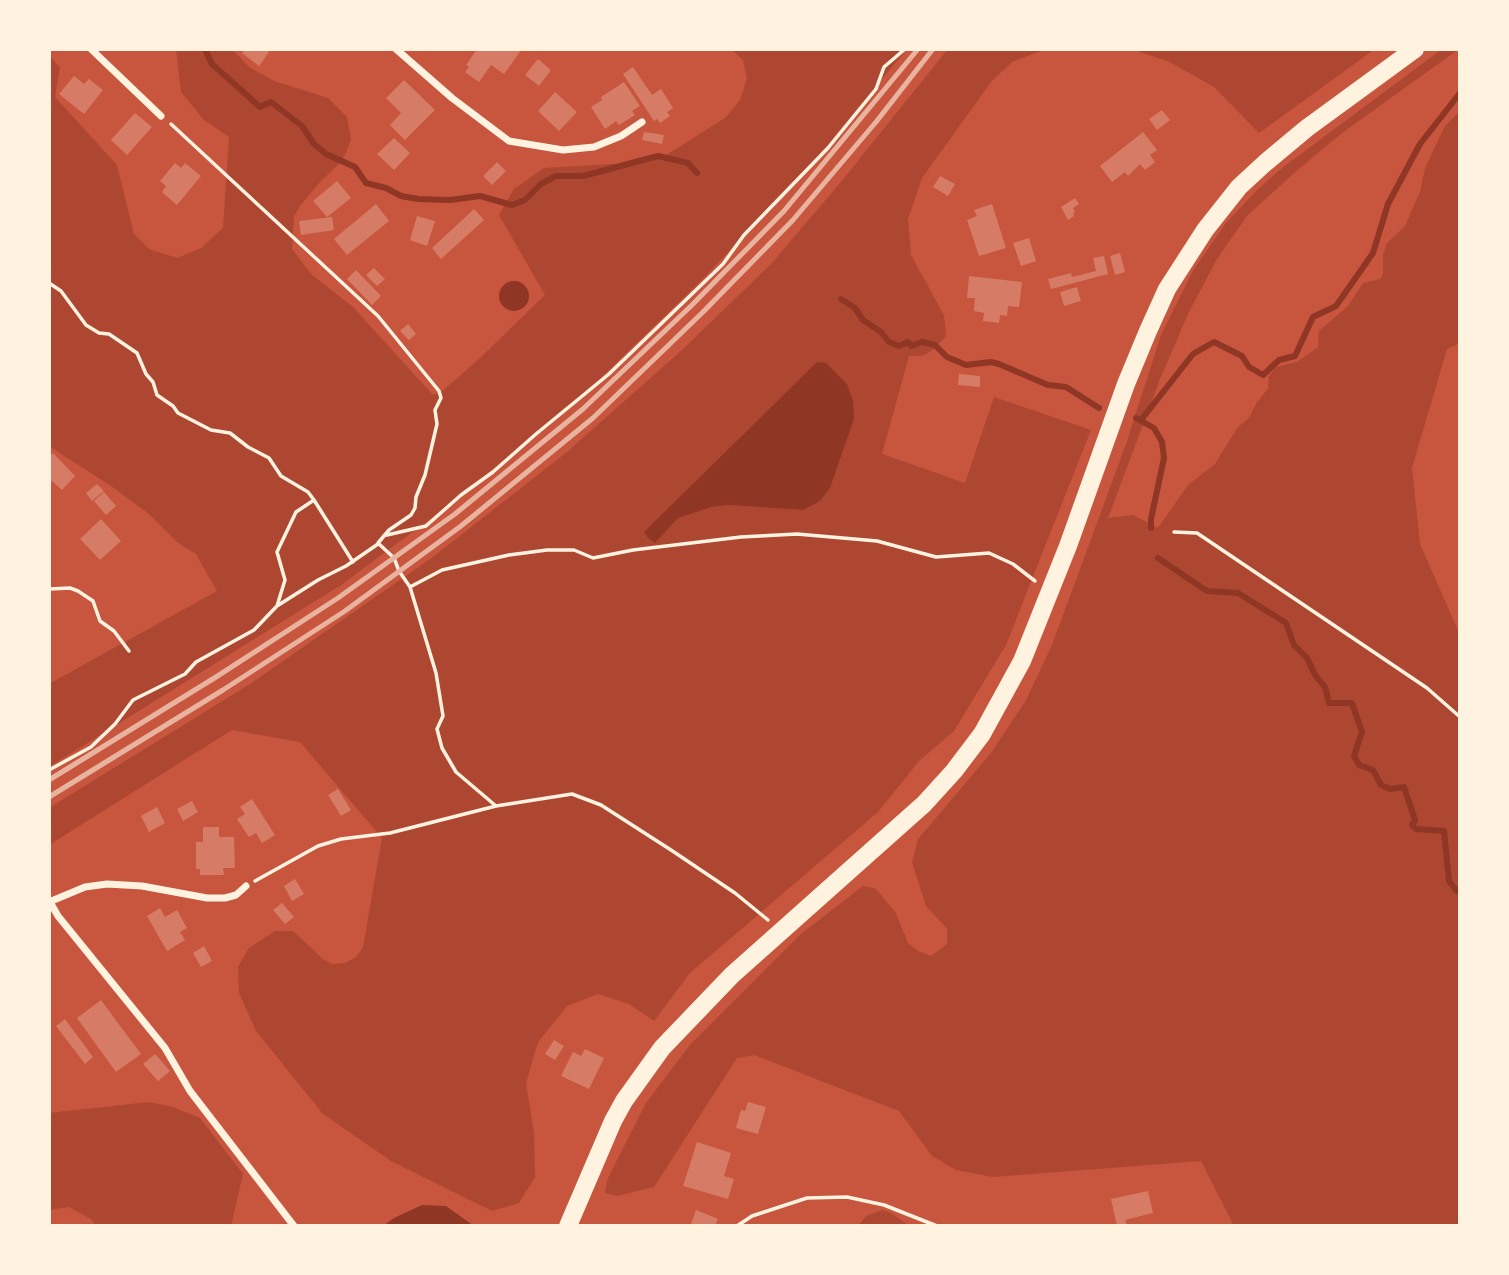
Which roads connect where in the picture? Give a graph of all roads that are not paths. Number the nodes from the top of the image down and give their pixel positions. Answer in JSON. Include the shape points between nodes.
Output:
{"nodes":[{"id":1,"x":91,"y":49,"type":"edge"},
{"id":2,"x":396,"y":49,"type":"edge"},
{"id":3,"x":1415,"y":49,"type":"edge"},
{"id":4,"x":161,"y":116,"type":"road end"},
{"id":5,"x":642,"y":122,"type":"dead end"},
{"id":6,"x":246,"y":886,"type":"road end"},
{"id":7,"x":50,"y":902,"type":"edge"},
{"id":8,"x":294,"y":1226,"type":"edge"},
{"id":9,"x":568,"y":1226,"type":"edge"}],
"edges":[{"from":1,"to":4,"type":"street"},
{"from":2,"to":5,"type":"street","via":[[509,141],[564,150],[594,147]]},
{"from":3,"to":9,"type":"main road","via":[[1265,163],[1239,187],[1190,250],[1148,331],[1022,661],[982,734],[924,804],[780,931],[662,1048],[613,1121]]},
{"from":6,"to":7,"type":"street","via":[[236,895],[207,898],[107,884],[85,887]]},
{"from":7,"to":8,"type":"street","via":[[165,1048],[190,1091]]}]}
